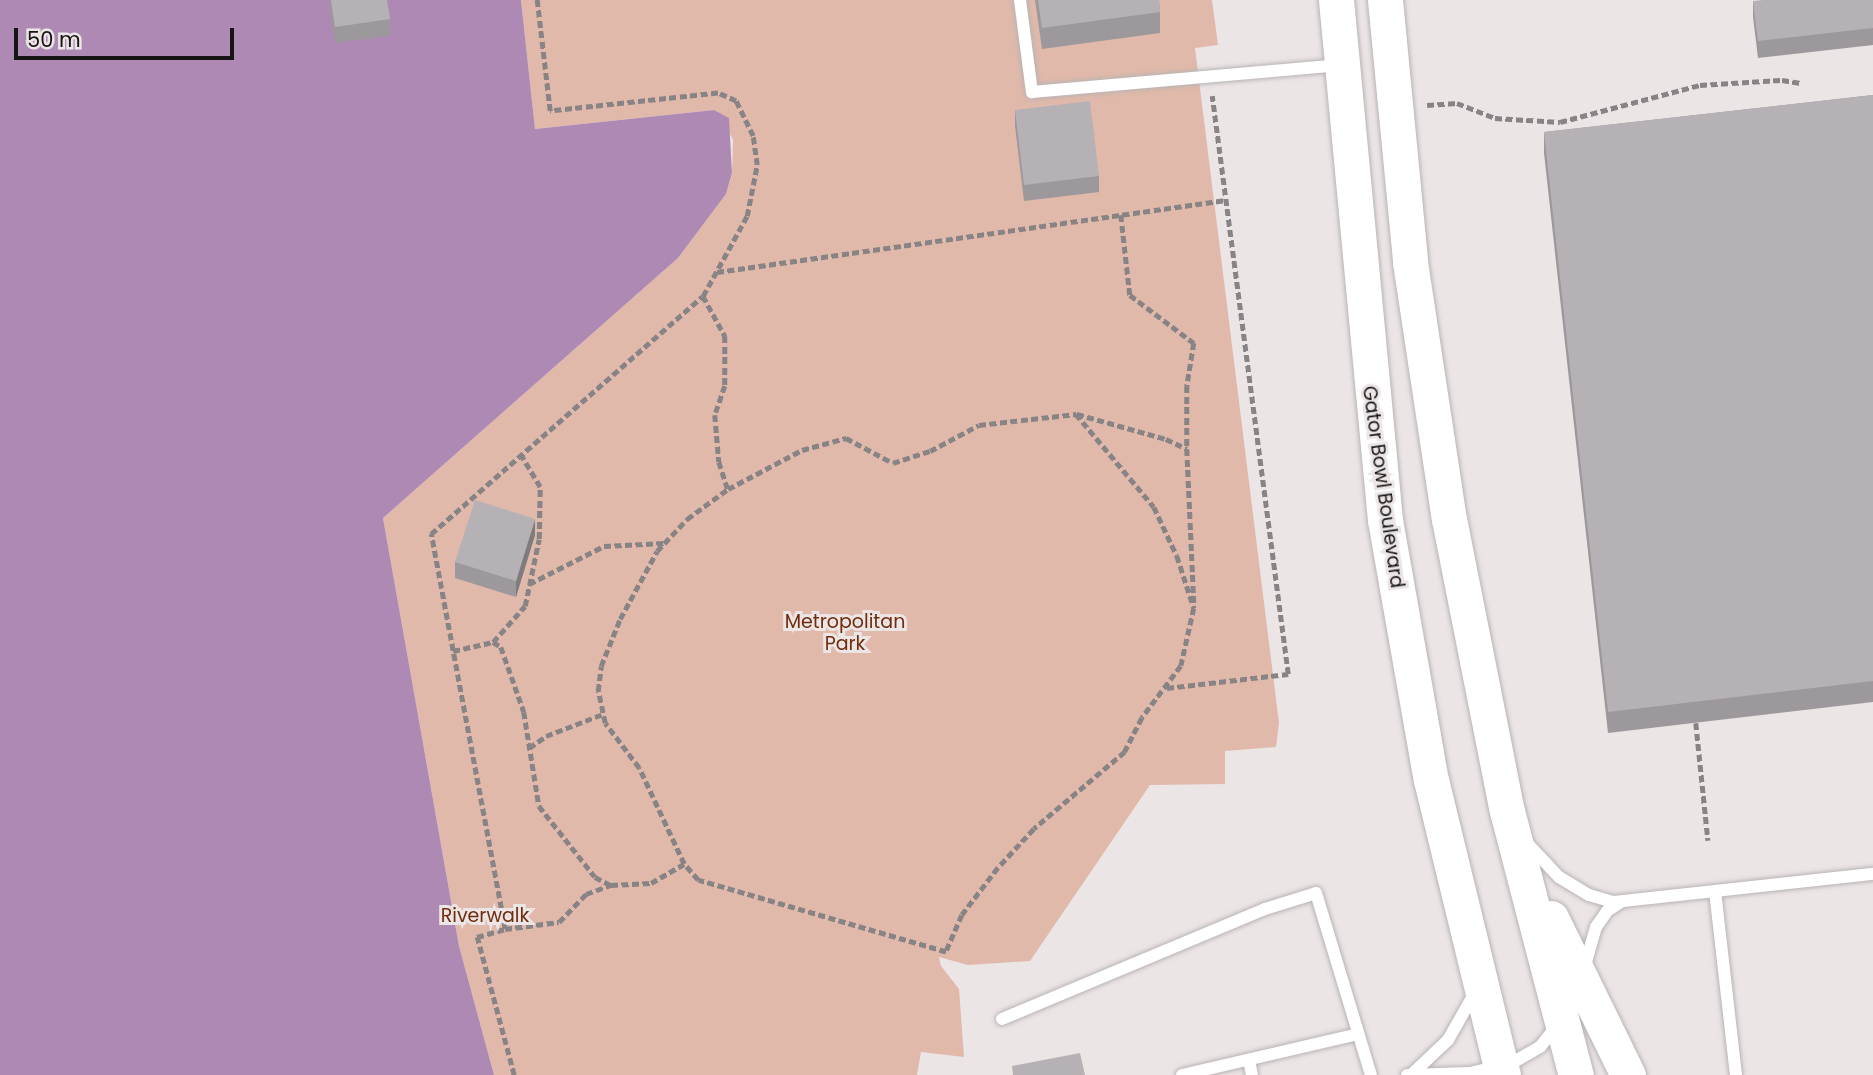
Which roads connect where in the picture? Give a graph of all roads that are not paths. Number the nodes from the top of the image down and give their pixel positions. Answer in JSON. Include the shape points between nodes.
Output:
{"nodes":[{"id":1,"x":1020,"y":0,"type":"edge"},
{"id":2,"x":1336,"y":0,"type":"edge"},
{"id":3,"x":1385,"y":0,"type":"edge"},
{"id":4,"x":1342,"y":65,"type":"junction"},
{"id":5,"x":1507,"y":811,"type":"junction"},
{"id":6,"x":1873,"y":874,"type":"edge"},
{"id":7,"x":1716,"y":891,"type":"junction"},
{"id":8,"x":1621,"y":902,"type":"junction"},
{"id":9,"x":1474,"y":968,"type":"junction"},
{"id":10,"x":1584,"y":990,"type":"junction"},
{"id":11,"x":1559,"y":1015,"type":"junction"},
{"id":12,"x":1002,"y":1019,"type":"dead end"},
{"id":13,"x":1359,"y":1034,"type":"junction"},
{"id":14,"x":1249,"y":1060,"type":"junction"},
{"id":15,"x":1502,"y":1071,"type":"edge"},
{"id":16,"x":1409,"y":1074,"type":"edge"},
{"id":17,"x":1182,"y":1075,"type":"edge"},
{"id":18,"x":1252,"y":1075,"type":"edge"},
{"id":19,"x":1371,"y":1075,"type":"edge"},
{"id":20,"x":1576,"y":1075,"type":"edge"},
{"id":21,"x":1628,"y":1075,"type":"edge"},
{"id":22,"x":1736,"y":1075,"type":"edge"}],
"edges":[{"from":1,"to":4,"type":"lane","via":[[1032,92]]},
{"from":2,"to":4,"type":"main road","name":"Gator Bowl Boulevard"},
{"from":3,"to":5,"type":"main road","via":[[1423,362],[1468,626]]},
{"from":4,"to":9,"type":"main road","name":"Gator Bowl Boulevard","via":[[1385,520],[1432,780]]},
{"from":5,"to":8,"type":"lane","via":[[1526,842],[1559,877],[1588,895]]},
{"from":5,"to":10,"type":"main road"},
{"from":5,"to":11,"type":"main road"},
{"from":6,"to":7,"type":"lane"},
{"from":7,"to":8,"type":"lane"},
{"from":7,"to":22,"type":"lane"},
{"from":8,"to":10,"type":"lane","via":[[1607,911],[1596,927],[1585,964]]},
{"from":9,"to":15,"type":"main road","name":"Gator Bowl Boulevard"},
{"from":9,"to":16,"type":"lane","via":[[1473,996],[1463,1021]]},
{"from":10,"to":21,"type":"main road"},
{"from":11,"to":15,"type":"lane","via":[[1553,1033],[1540,1047]]},
{"from":11,"to":20,"type":"main road"},
{"from":12,"to":13,"type":"lane","via":[[1265,909],[1316,893]]},
{"from":13,"to":14,"type":"lane"},
{"from":13,"to":19,"type":"lane"},
{"from":14,"to":17,"type":"lane"},
{"from":14,"to":18,"type":"lane"},
{"from":15,"to":16,"type":"lane"}]}
